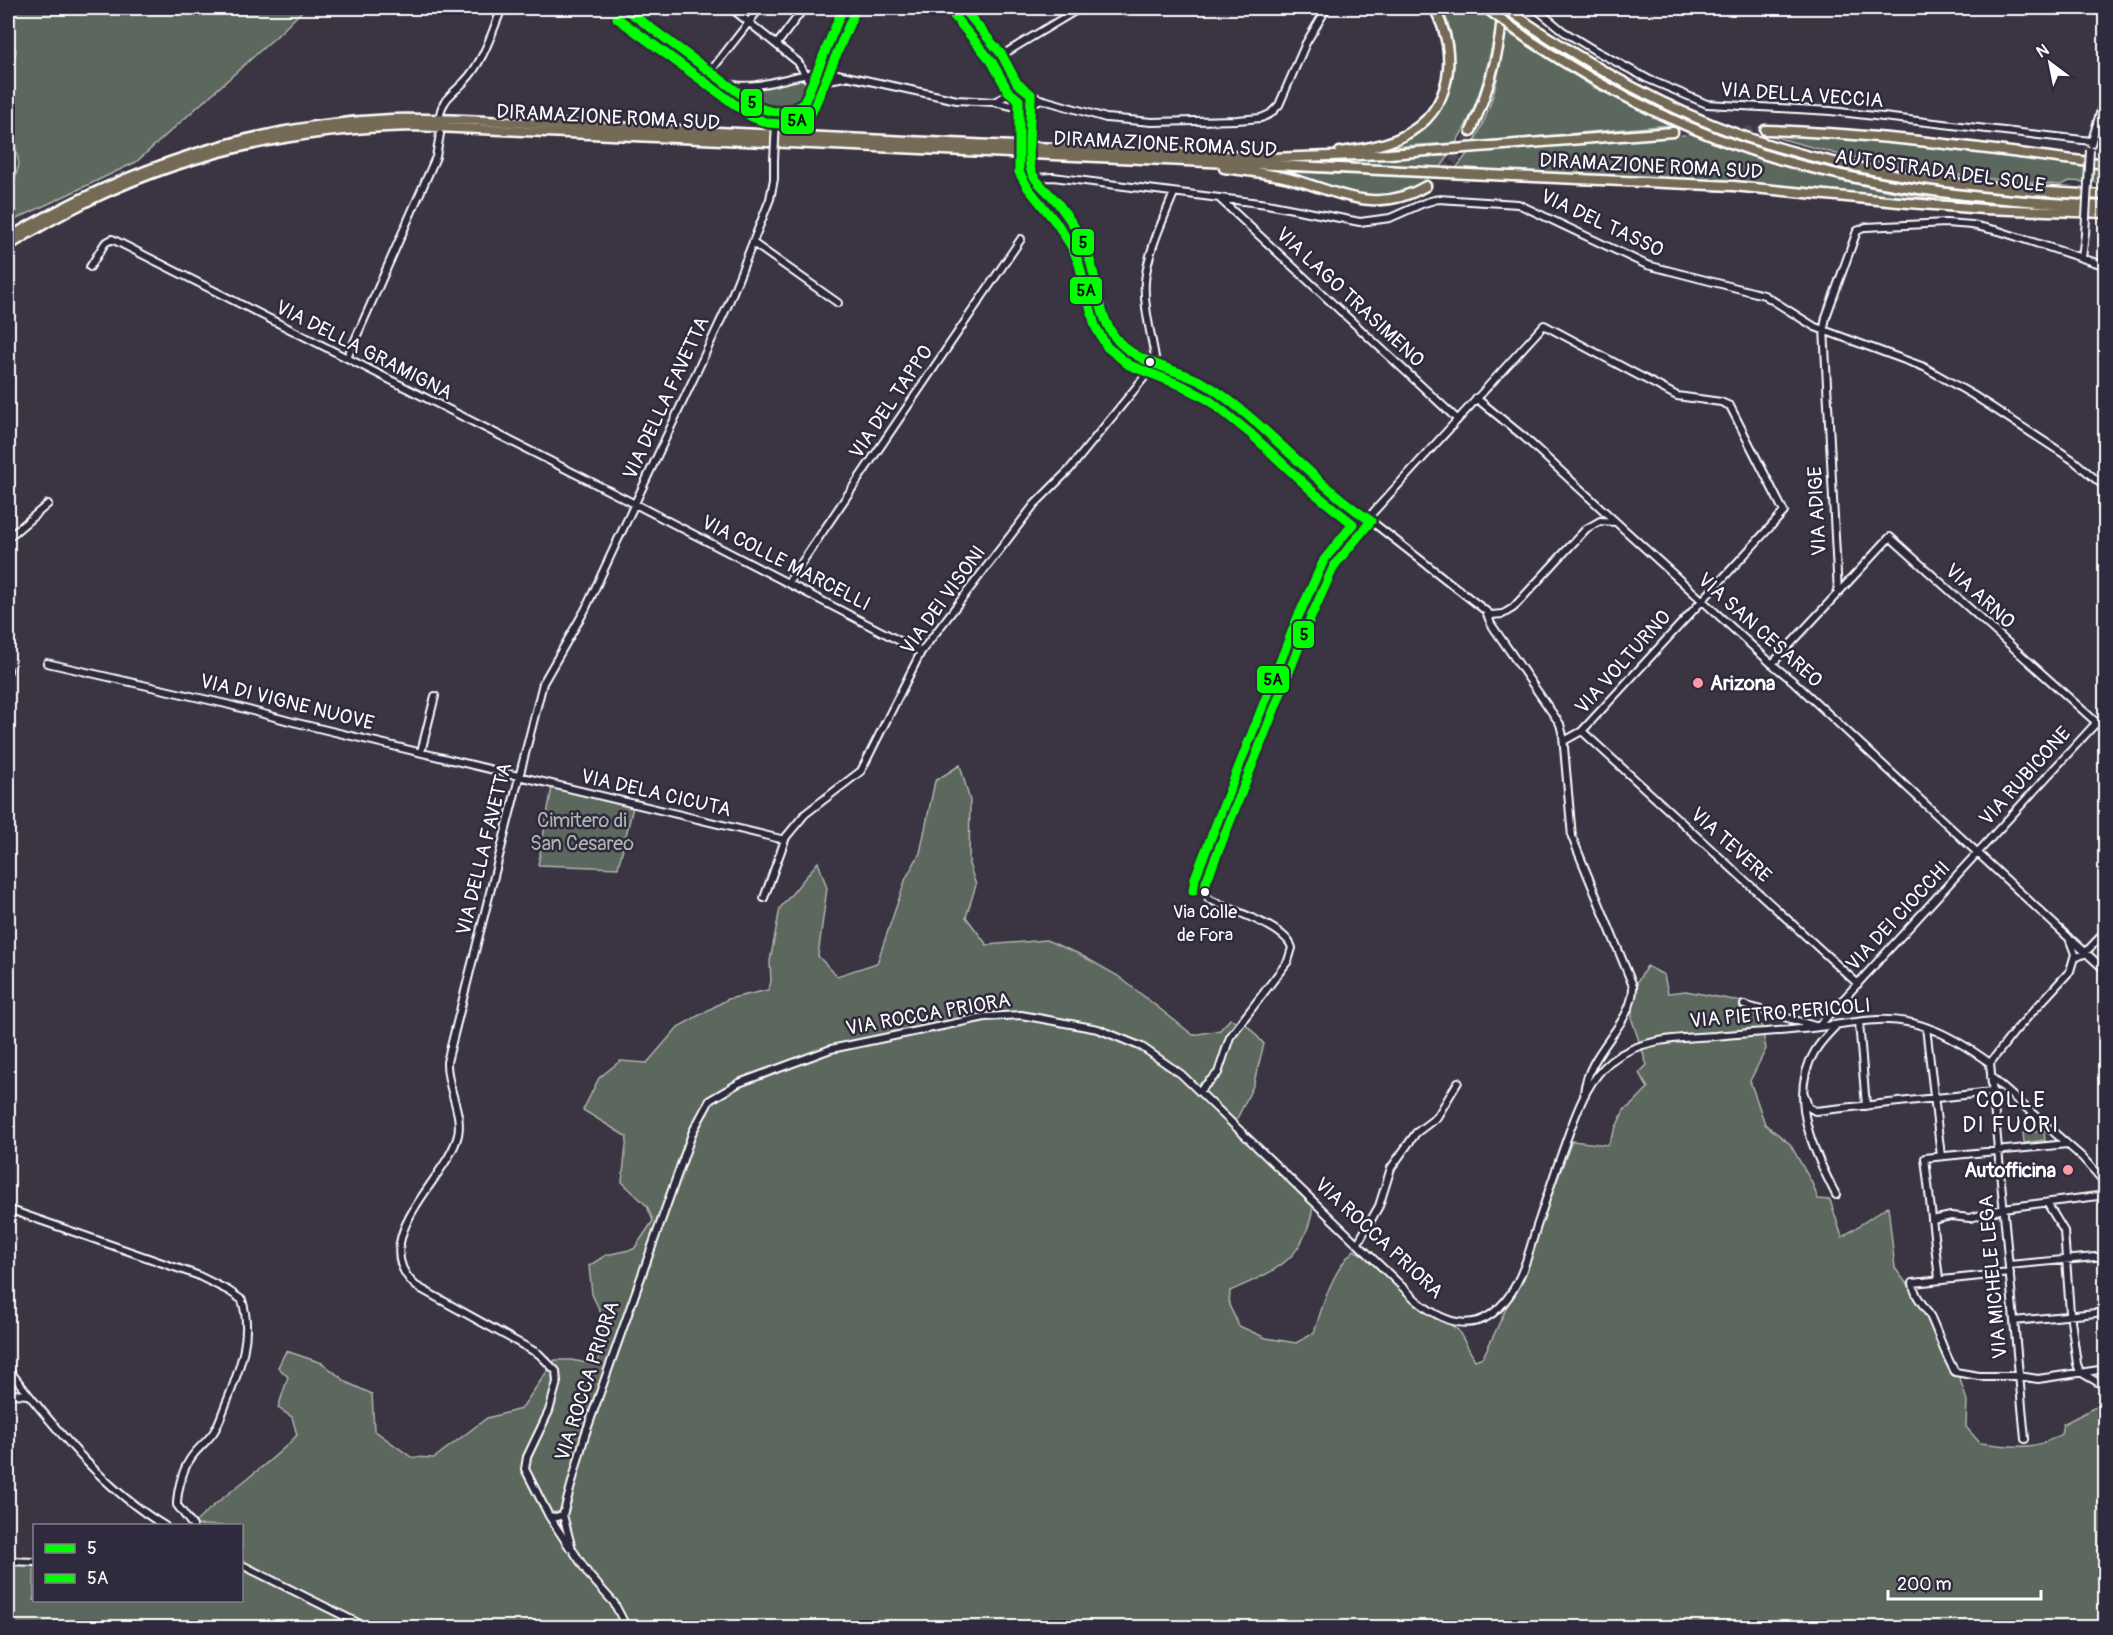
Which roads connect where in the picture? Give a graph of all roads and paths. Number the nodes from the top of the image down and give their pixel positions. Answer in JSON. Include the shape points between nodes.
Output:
{"nodes":[{"id":1,"x":502,"y":8,"type":"edge"},
{"id":2,"x":731,"y":8,"type":"edge"},
{"id":3,"x":759,"y":8,"type":"edge"},
{"id":4,"x":804,"y":8,"type":"edge"},
{"id":5,"x":843,"y":8,"type":"edge"},
{"id":6,"x":963,"y":8,"type":"edge"},
{"id":7,"x":1080,"y":8,"type":"edge"},
{"id":8,"x":1327,"y":8,"type":"edge"},
{"id":9,"x":1434,"y":8,"type":"edge"},
{"id":10,"x":1486,"y":8,"type":"edge"},
{"id":11,"x":1503,"y":8,"type":"edge"},
{"id":12,"x":1535,"y":8,"type":"edge"},
{"id":13,"x":629,"y":9,"type":"edge"},
{"id":14,"x":749,"y":21,"type":"junction"},
{"id":15,"x":777,"y":44,"type":"junction"},
{"id":16,"x":1002,"y":55,"type":"junction"},
{"id":17,"x":823,"y":58,"type":"junction"},
{"id":18,"x":710,"y":72,"type":"junction"},
{"id":19,"x":806,"y":74,"type":"junction"},
{"id":20,"x":817,"y":74,"type":"junction"},
{"id":21,"x":835,"y":76,"type":"junction"},
{"id":22,"x":1014,"y":79,"type":"junction"},
{"id":23,"x":724,"y":82,"type":"junction"},
{"id":24,"x":755,"y":85,"type":"junction"},
{"id":25,"x":811,"y":88,"type":"junction"},
{"id":26,"x":1022,"y":88,"type":"junction"},
{"id":27,"x":1014,"y":93,"type":"junction"},
{"id":28,"x":2106,"y":93,"type":"edge"},
{"id":29,"x":739,"y":94,"type":"junction"},
{"id":30,"x":1031,"y":94,"type":"junction"},
{"id":31,"x":1046,"y":101,"type":"junction"},
{"id":32,"x":994,"y":102,"type":"junction"},
{"id":33,"x":1030,"y":103,"type":"junction"},
{"id":34,"x":1019,"y":107,"type":"junction"},
{"id":35,"x":776,"y":111,"type":"junction"},
{"id":36,"x":440,"y":115,"type":"dead end"},
{"id":37,"x":1030,"y":120,"type":"junction"},
{"id":38,"x":1765,"y":130,"type":"tunnel mouth"},
{"id":39,"x":1471,"y":131,"type":"tunnel mouth"},
{"id":40,"x":1673,"y":132,"type":"tunnel mouth"},
{"id":41,"x":440,"y":134,"type":"dead end"},
{"id":42,"x":1030,"y":141,"type":"dead end"},
{"id":43,"x":2091,"y":141,"type":"junction"},
{"id":44,"x":1304,"y":157,"type":"junction"},
{"id":45,"x":1029,"y":162,"type":"dead end"},
{"id":46,"x":1197,"y":162,"type":"junction"},
{"id":47,"x":2106,"y":164,"type":"edge"},
{"id":48,"x":1036,"y":178,"type":"junction"},
{"id":49,"x":1426,"y":186,"type":"tunnel mouth"},
{"id":50,"x":1174,"y":193,"type":"junction"},
{"id":51,"x":2106,"y":195,"type":"edge"},
{"id":52,"x":1220,"y":199,"type":"junction"},
{"id":53,"x":2106,"y":206,"type":"edge"},
{"id":54,"x":2106,"y":213,"type":"edge"},
{"id":55,"x":8,"y":238,"type":"edge"},
{"id":56,"x":1022,"y":239,"type":"dead end"},
{"id":57,"x":753,"y":243,"type":"junction"},
{"id":58,"x":8,"y":246,"type":"edge"},
{"id":59,"x":2082,"y":258,"type":"junction"},
{"id":60,"x":2106,"y":266,"type":"edge"},
{"id":61,"x":90,"y":267,"type":"dead end"},
{"id":62,"x":838,"y":303,"type":"dead end"},
{"id":63,"x":1824,"y":330,"type":"junction"},
{"id":64,"x":347,"y":358,"type":"junction"},
{"id":65,"x":1156,"y":363,"type":"junction"},
{"id":66,"x":1476,"y":398,"type":"junction"},
{"id":67,"x":1457,"y":419,"type":"junction"},
{"id":68,"x":2106,"y":488,"type":"edge"},
{"id":69,"x":48,"y":504,"type":"dead end"},
{"id":70,"x":635,"y":504,"type":"junction"},
{"id":71,"x":1369,"y":520,"type":"junction"},
{"id":72,"x":1616,"y":522,"type":"junction"},
{"id":73,"x":8,"y":538,"type":"edge"},
{"id":74,"x":788,"y":583,"type":"junction"},
{"id":75,"x":1838,"y":593,"type":"junction"},
{"id":76,"x":1702,"y":599,"type":"junction"},
{"id":77,"x":1487,"y":614,"type":"junction"},
{"id":78,"x":921,"y":652,"type":"junction"},
{"id":79,"x":46,"y":663,"type":"dead end"},
{"id":80,"x":1772,"y":664,"type":"junction"},
{"id":81,"x":435,"y":696,"type":"dead end"},
{"id":82,"x":2097,"y":722,"type":"junction"},
{"id":83,"x":1582,"y":731,"type":"junction"},
{"id":84,"x":2106,"y":731,"type":"edge"},
{"id":85,"x":1564,"y":741,"type":"junction"},
{"id":86,"x":421,"y":752,"type":"junction"},
{"id":87,"x":520,"y":777,"type":"junction"},
{"id":88,"x":785,"y":840,"type":"junction"},
{"id":89,"x":1978,"y":852,"type":"junction"},
{"id":90,"x":764,"y":898,"type":"dead end"},
{"id":91,"x":2106,"y":931,"type":"edge"},
{"id":92,"x":2066,"y":935,"type":"junction"},
{"id":93,"x":2086,"y":953,"type":"junction"},
{"id":94,"x":2075,"y":958,"type":"junction"},
{"id":95,"x":2106,"y":971,"type":"edge"},
{"id":96,"x":1858,"y":984,"type":"junction"},
{"id":97,"x":1744,"y":1005,"type":"dead end"},
{"id":98,"x":1859,"y":1022,"type":"junction"},
{"id":99,"x":1836,"y":1025,"type":"junction"},
{"id":100,"x":1818,"y":1028,"type":"junction"},
{"id":101,"x":1926,"y":1028,"type":"junction"},
{"id":102,"x":1989,"y":1063,"type":"junction"},
{"id":103,"x":1991,"y":1076,"type":"junction"},
{"id":104,"x":1458,"y":1082,"type":"dead end"},
{"id":105,"x":1199,"y":1091,"type":"junction"},
{"id":106,"x":1992,"y":1092,"type":"junction"},
{"id":107,"x":1804,"y":1094,"type":"junction"},
{"id":108,"x":1584,"y":1095,"type":"junction"},
{"id":109,"x":1935,"y":1098,"type":"junction"},
{"id":110,"x":1866,"y":1106,"type":"junction"},
{"id":111,"x":2067,"y":1144,"type":"junction"},
{"id":112,"x":1998,"y":1150,"type":"junction"},
{"id":113,"x":1941,"y":1156,"type":"junction"},
{"id":114,"x":2106,"y":1184,"type":"edge"},
{"id":115,"x":1836,"y":1195,"type":"dead end"},
{"id":116,"x":2106,"y":1196,"type":"edge"},
{"id":117,"x":2047,"y":1203,"type":"junction"},
{"id":118,"x":2003,"y":1208,"type":"junction"},
{"id":119,"x":8,"y":1209,"type":"edge"},
{"id":120,"x":1932,"y":1220,"type":"junction"},
{"id":121,"x":1358,"y":1243,"type":"junction"},
{"id":122,"x":2106,"y":1256,"type":"edge"},
{"id":123,"x":2066,"y":1260,"type":"junction"},
{"id":124,"x":2009,"y":1269,"type":"junction"},
{"id":125,"x":1939,"y":1279,"type":"junction"},
{"id":126,"x":2106,"y":1312,"type":"edge"},
{"id":127,"x":2071,"y":1316,"type":"junction"},
{"id":128,"x":2014,"y":1321,"type":"junction"},
{"id":129,"x":8,"y":1369,"type":"edge"},
{"id":130,"x":2106,"y":1369,"type":"edge"},
{"id":131,"x":2080,"y":1372,"type":"junction"},
{"id":132,"x":2019,"y":1376,"type":"junction"},
{"id":133,"x":2106,"y":1387,"type":"edge"},
{"id":134,"x":8,"y":1392,"type":"edge"},
{"id":135,"x":28,"y":1395,"type":"junction"},
{"id":136,"x":2025,"y":1439,"type":"dead end"},
{"id":137,"x":563,"y":1515,"type":"junction"},
{"id":138,"x":549,"y":1516,"type":"junction"},
{"id":139,"x":162,"y":1524,"type":"edge"},
{"id":140,"x":191,"y":1524,"type":"edge"},
{"id":141,"x":572,"y":1549,"type":"junction"},
{"id":142,"x":8,"y":1561,"type":"edge"},
{"id":143,"x":33,"y":1562,"type":"edge"},
{"id":144,"x":243,"y":1566,"type":"edge"},
{"id":145,"x":368,"y":1628,"type":"edge"},
{"id":146,"x":627,"y":1628,"type":"edge"}],
"edges":[{"from":1,"to":36,"type":"street","via":[[476,66],[445,101]]},
{"from":2,"to":14,"type":"street"},
{"from":3,"to":14,"type":"street"},
{"from":4,"to":15,"type":"street"},
{"from":5,"to":17,"type":"street"},
{"from":6,"to":16,"type":"street"},
{"from":7,"to":16,"type":"street"},
{"from":8,"to":31,"type":"street","via":[[1306,43],[1279,105],[1261,118],[1130,121]]},
{"from":9,"to":44,"type":"highway","via":[[1448,43],[1449,64],[1446,83],[1431,113],[1406,134],[1374,146]]},
{"from":10,"to":53,"type":"highway","name":"AUTOSTRADA DEL SOLE","bridge":true,"via":[[1563,62],[1644,106],[1782,160],[1916,188],[2009,200]]},
{"from":11,"to":39,"type":"highway","via":[[1489,81]]},
{"from":11,"to":51,"type":"highway","name":"AUTOSTRADA DEL SOLE","via":[[1618,80],[1669,105],[1801,154],[1959,184]]},
{"from":12,"to":43,"type":"street","name":"VIA DELLA VECCIA","via":[[1594,50],[1707,104],[1826,111]]},
{"from":13,"to":18,"type":"street"},
{"from":14,"to":15,"type":"street"},
{"from":14,"to":18,"type":"street"},
{"from":15,"to":19,"type":"street"},
{"from":16,"to":22,"type":"street"},
{"from":17,"to":20,"type":"street"},
{"from":17,"to":21,"type":"street"},
{"from":18,"to":23,"type":"street"},
{"from":19,"to":20,"type":"street"},
{"from":19,"to":24,"type":"street"},
{"from":19,"to":25,"type":"street"},
{"from":20,"to":21,"type":"street"},
{"from":20,"to":25,"type":"street"},
{"from":21,"to":25,"type":"street"},
{"from":21,"to":32,"type":"street","via":[[952,100]]},
{"from":22,"to":26,"type":"street"},
{"from":22,"to":27,"type":"street"},
{"from":23,"to":24,"type":"street"},
{"from":23,"to":29,"type":"street"},
{"from":24,"to":29,"type":"street"},
{"from":25,"to":35,"type":"street","via":[[798,108]]},
{"from":26,"to":27,"type":"street"},
{"from":26,"to":30,"type":"street"},
{"from":27,"to":32,"type":"street"},
{"from":27,"to":34,"type":"street","via":[[1012,100]]},
{"from":28,"to":43,"type":"street"},
{"from":29,"to":35,"type":"street","via":[[762,109]]},
{"from":30,"to":31,"type":"street"},
{"from":30,"to":33,"type":"street"},
{"from":31,"to":33,"type":"street"},
{"from":32,"to":34,"type":"street"},
{"from":33,"to":34,"type":"street"},
{"from":33,"to":37,"type":"street"},
{"from":34,"to":37,"type":"street"},
{"from":35,"to":57,"type":"street","name":"VIA DELLA FAVETTA","bridge":true,"via":[[774,179]]},
{"from":37,"to":42,"type":"street"},
{"from":38,"to":47,"type":"highway","via":[[1881,138]]},
{"from":40,"to":44,"type":"highway","via":[[1456,150]]},
{"from":41,"to":64,"type":"street","via":[[436,157]]},
{"from":43,"to":59,"type":"street","bridge":true},
{"from":44,"to":55,"type":"highway","name":"DIRAMAZIONE ROMA SUD","via":[[389,119],[286,131],[195,152],[104,187]]},
{"from":45,"to":48,"type":"street"},
{"from":46,"to":49,"type":"highway","via":[[1286,178],[1367,201],[1398,198]]},
{"from":46,"to":54,"type":"highway","name":"DIRAMAZIONE ROMA SUD","via":[[1733,186],[1983,209]]},
{"from":46,"to":58,"type":"highway","name":"DIRAMAZIONE ROMA SUD","via":[[460,127],[352,129],[262,142],[147,175],[91,200]]},
{"from":48,"to":50,"type":"street","name":"VIA DEL TASSO"},
{"from":48,"to":65,"type":"street","via":[[1064,212],[1086,249],[1113,335],[1126,348]]},
{"from":50,"to":52,"type":"street","name":"VIA DEL TASSO"},
{"from":50,"to":65,"type":"street","via":[[1145,279]]},
{"from":52,"to":63,"type":"street","name":"VIA DEL TASSO","via":[[1272,204],[1362,222],[1393,217],[1436,199],[1518,204],[1651,266],[1764,295]]},
{"from":52,"to":67,"type":"street","name":"VIA LAGO TRASIMENO"},
{"from":56,"to":74,"type":"street","name":"VIA DEL TAPPO"},
{"from":57,"to":62,"type":"street"},
{"from":57,"to":70,"type":"street","name":"VIA DELLA FAVETTA"},
{"from":59,"to":60,"type":"street"},
{"from":59,"to":63,"type":"street","name":"VIA ADIGE","via":[[1963,223],[1862,227],[1856,234]]},
{"from":61,"to":64,"type":"street","name":"VIA DELLA GRAMIGNA","via":[[105,243],[112,239]]},
{"from":63,"to":68,"type":"street","name":"VIA DEL TASSO","via":[[1933,372],[2070,458]]},
{"from":63,"to":75,"type":"street","name":"VIA ADIGE"},
{"from":64,"to":70,"type":"street","name":"VIA DELLA GRAMIGNA"},
{"from":65,"to":71,"type":"street","via":[[1199,380],[1231,402],[1337,498]]},
{"from":65,"to":78,"type":"street","name":"VIA DEI VISONI","via":[[1069,470],[1034,505]]},
{"from":66,"to":67,"type":"street"},
{"from":66,"to":72,"type":"street","name":"VIA SAN CESAREO"},
{"from":66,"to":76,"type":"street","name":"VIA VOLTURNO","via":[[1544,325],[1677,396],[1730,406],[1784,512]]},
{"from":67,"to":71,"type":"street"},
{"from":69,"to":73,"type":"street"},
{"from":70,"to":74,"type":"street","name":"VIA COLLE MARCELLI"},
{"from":70,"to":87,"type":"street","name":"VIA DELLA FAVETTA","via":[[581,617],[543,683]]},
{"from":71,"to":77,"type":"street"},
{"from":71,"to":105,"type":"street","via":[[1334,566],[1206,882],[1209,899],[1266,925],[1288,940],[1292,948],[1286,963],[1230,1036],[1219,1072]]},
{"from":72,"to":76,"type":"street","name":"VIA SAN CESAREO"},
{"from":72,"to":77,"type":"street","via":[[1591,525],[1513,608],[1503,614]]},
{"from":74,"to":78,"type":"street","name":"VIA COLLE MARCELLI"},
{"from":75,"to":80,"type":"street"},
{"from":75,"to":82,"type":"street","name":"VIA ARNO","via":[[1890,537]]},
{"from":76,"to":80,"type":"street","name":"VIA SAN CESAREO"},
{"from":76,"to":83,"type":"street","name":"VIA VOLTURNO"},
{"from":77,"to":85,"type":"street","via":[[1556,717]]},
{"from":78,"to":88,"type":"street","name":"VIA DEI VISONI","via":[[861,771],[805,814]]},
{"from":79,"to":86,"type":"street","name":"VIA DI VIGNE NUOVE"},
{"from":80,"to":89,"type":"street","name":"VIA SAN CESAREO"},
{"from":81,"to":86,"type":"street"},
{"from":82,"to":84,"type":"street","name":"VIA ARNO"},
{"from":82,"to":89,"type":"street","name":"VIA RUBICONE"},
{"from":83,"to":85,"type":"street","name":"VIA VOLTURNO"},
{"from":83,"to":96,"type":"street","name":"VIA TEVERE"},
{"from":85,"to":108,"type":"street","via":[[1572,835],[1633,988],[1628,1010],[1590,1068]]},
{"from":86,"to":87,"type":"street","name":"VIA DI VIGNE NUOVE"},
{"from":87,"to":88,"type":"street","name":"VIA DELA CICUTA"},
{"from":87,"to":138,"type":"street","name":"VIA DELLA FAVETTA","via":[[447,1062],[448,1081],[459,1116],[458,1136],[410,1214],[401,1241],[400,1261],[404,1273],[416,1286],[539,1354],[556,1371],[549,1412],[525,1469]]},
{"from":88,"to":90,"type":"street","name":"VIA DEI VISONI"},
{"from":89,"to":92,"type":"street","name":"VIA SAN CESAREO"},
{"from":89,"to":96,"type":"street","name":"VIA DEI CIOCCHI"},
{"from":91,"to":93,"type":"street"},
{"from":92,"to":93,"type":"street"},
{"from":92,"to":94,"type":"street","name":"VIA SAN CESAREO"},
{"from":93,"to":94,"type":"street"},
{"from":93,"to":95,"type":"street"},
{"from":94,"to":102,"type":"street","via":[[2066,977]]},
{"from":96,"to":100,"type":"street","name":"VIA DEI CIOCCHI"},
{"from":97,"to":100,"type":"street"},
{"from":98,"to":99,"type":"street","name":"VIA PIETRO PERICOLI"},
{"from":98,"to":101,"type":"street","name":"VIA PIETRO PERICOLI","via":[[1894,1020]]},
{"from":98,"to":110,"type":"street"},
{"from":99,"to":100,"type":"street","name":"VIA PIETRO PERICOLI"},
{"from":99,"to":107,"type":"street","via":[[1813,1054]]},
{"from":100,"to":108,"type":"street","name":"VIA PIETRO PERICOLI","via":[[1647,1043],[1612,1061]]},
{"from":101,"to":102,"type":"street","name":"VIA PIETRO PERICOLI","via":[[1955,1039]]},
{"from":101,"to":109,"type":"street"},
{"from":102,"to":103,"type":"street"},
{"from":103,"to":106,"type":"street","name":"VIA MICHELE LEGA"},
{"from":103,"to":111,"type":"street"},
{"from":104,"to":121,"type":"street","via":[[1437,1117],[1416,1133],[1391,1168],[1379,1206]]},
{"from":105,"to":121,"type":"street","name":"VIA ROCCA PRIORA"},
{"from":105,"to":137,"type":"street","name":"VIA ROCCA PRIORA","via":[[1142,1047],[1098,1029],[1022,1015],[985,1017],[831,1048],[724,1090],[710,1100],[676,1175],[585,1435]]},
{"from":106,"to":109,"type":"street"},
{"from":106,"to":112,"type":"street","name":"VIA MICHELE LEGA"},
{"from":107,"to":110,"type":"street","via":[[1813,1111]]},
{"from":107,"to":115,"type":"street","via":[[1809,1133]]},
{"from":108,"to":121,"type":"street","name":"VIA ROCCA PRIORA","via":[[1522,1271],[1508,1297],[1490,1315],[1464,1324],[1444,1318],[1419,1302]]},
{"from":109,"to":110,"type":"street"},
{"from":109,"to":113,"type":"street"},
{"from":111,"to":112,"type":"street"},
{"from":111,"to":114,"type":"street"},
{"from":112,"to":113,"type":"street"},
{"from":112,"to":118,"type":"street","name":"VIA MICHELE LEGA"},
{"from":113,"to":120,"type":"street","via":[[1925,1158]]},
{"from":116,"to":117,"type":"street"},
{"from":117,"to":118,"type":"street"},
{"from":117,"to":123,"type":"street","via":[[2064,1231]]},
{"from":118,"to":120,"type":"street","via":[[1970,1218]]},
{"from":118,"to":124,"type":"street","name":"VIA MICHELE LEGA"},
{"from":119,"to":140,"type":"street","via":[[179,1268],[242,1300],[242,1364],[218,1425],[187,1464],[178,1496],[177,1505]]},
{"from":120,"to":125,"type":"street"},
{"from":122,"to":123,"type":"street"},
{"from":123,"to":124,"type":"street"},
{"from":123,"to":127,"type":"street"},
{"from":124,"to":125,"type":"street"},
{"from":124,"to":128,"type":"street","name":"VIA MICHELE LEGA"},
{"from":125,"to":132,"type":"street","via":[[1913,1283],[1914,1291],[1932,1318],[1955,1372]]},
{"from":126,"to":127,"type":"street"},
{"from":127,"to":128,"type":"street"},
{"from":127,"to":131,"type":"street"},
{"from":128,"to":132,"type":"street","name":"VIA MICHELE LEGA"},
{"from":129,"to":135,"type":"street"},
{"from":130,"to":131,"type":"street"},
{"from":131,"to":132,"type":"street","via":[[2038,1379]]},
{"from":131,"to":133,"type":"street"},
{"from":132,"to":136,"type":"street","name":"VIA MICHELE LEGA"},
{"from":134,"to":135,"type":"street"},
{"from":135,"to":139,"type":"street","via":[[91,1467]]},
{"from":137,"to":138,"type":"street"},
{"from":137,"to":141,"type":"street"},
{"from":138,"to":141,"type":"street"},
{"from":141,"to":146,"type":"street","via":[[614,1603]]},
{"from":142,"to":143,"type":"street"},
{"from":144,"to":145,"type":"street"}]}
